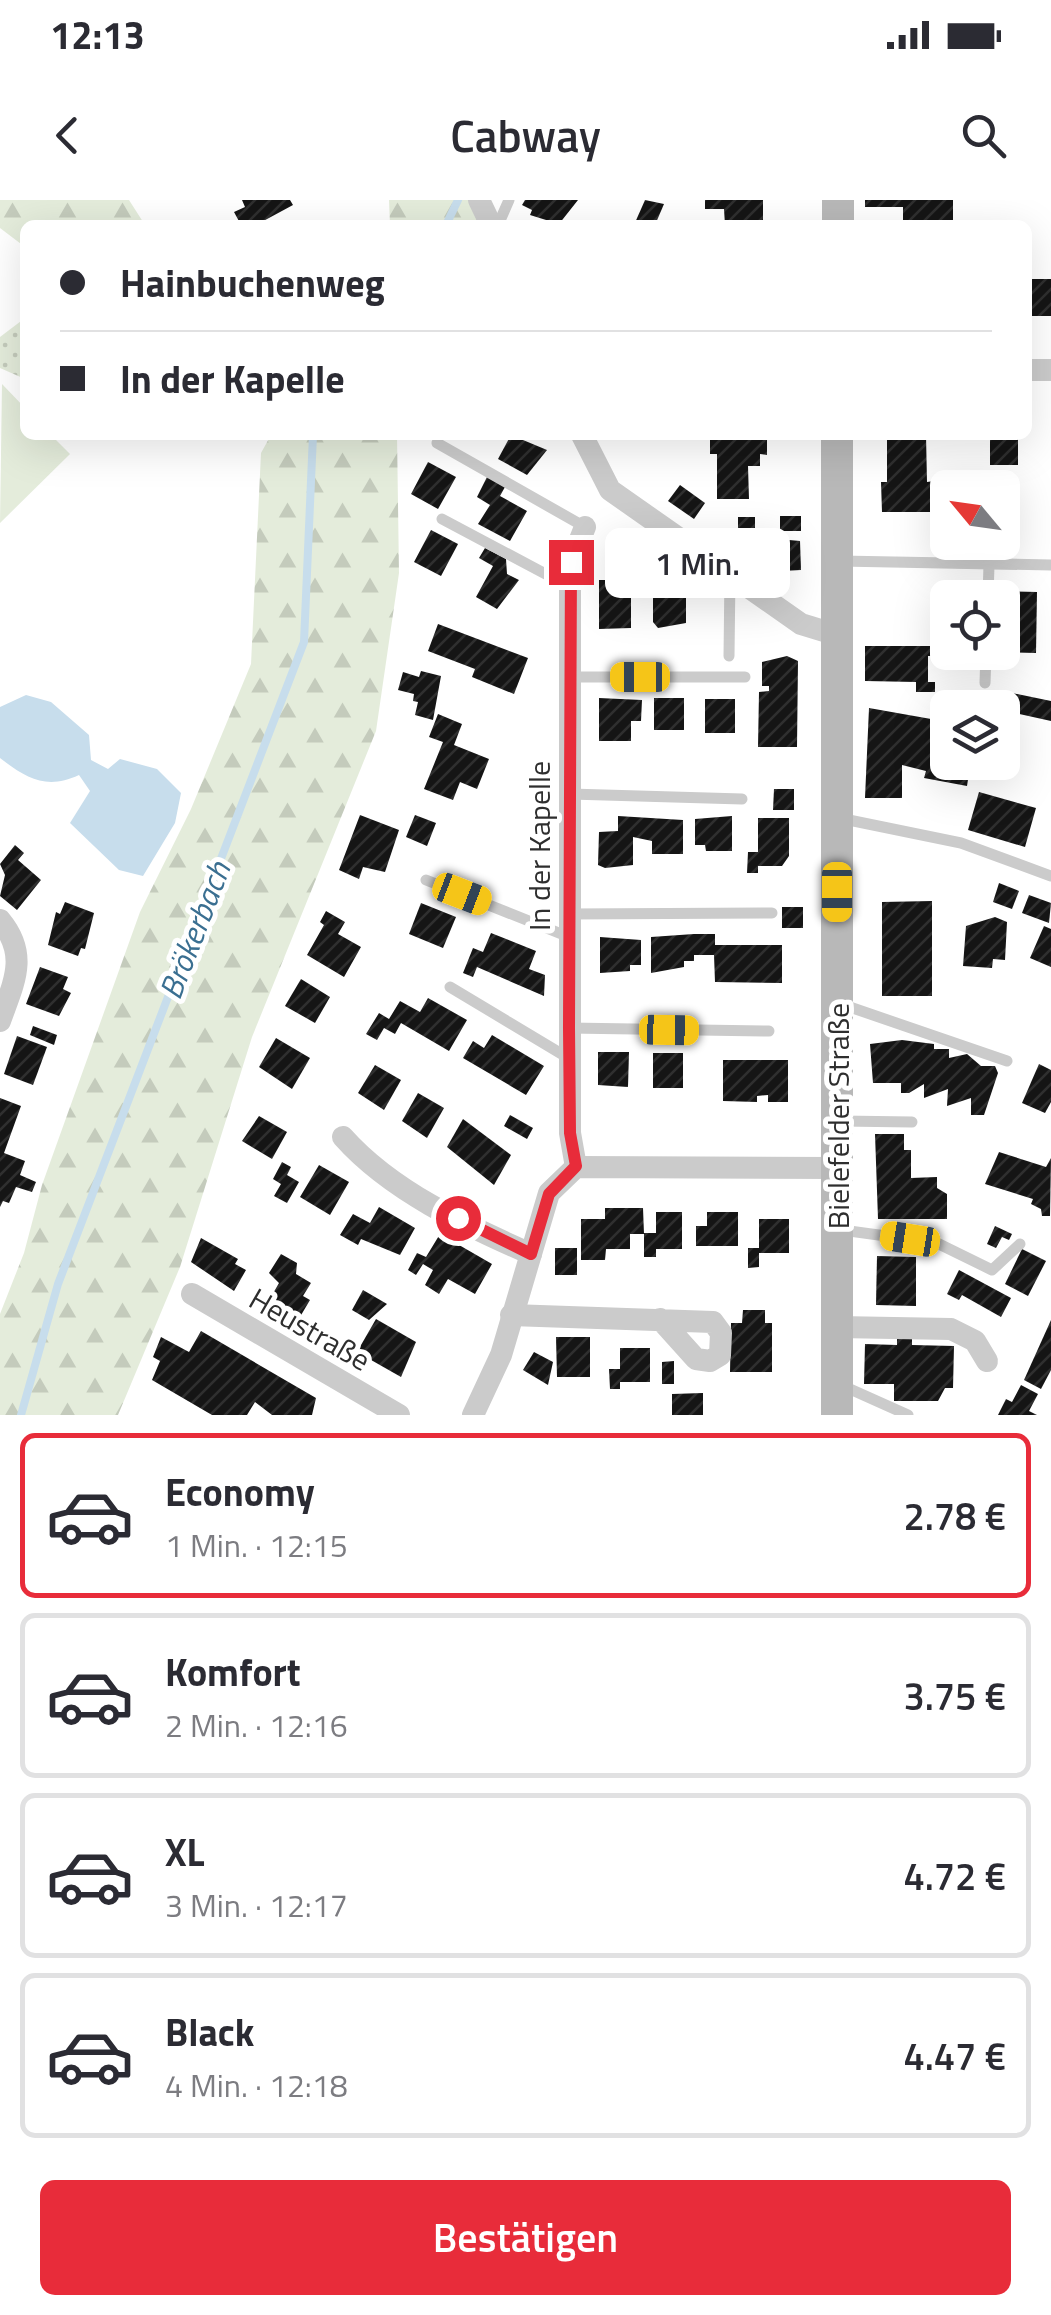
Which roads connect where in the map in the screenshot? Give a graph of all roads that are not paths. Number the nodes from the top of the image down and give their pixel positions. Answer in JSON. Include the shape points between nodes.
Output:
{"nodes":[{"id":1,"x":585,"y":440,"type":"edge"},
{"id":2,"x":837,"y":440,"type":"edge"},
{"id":3,"x":437,"y":444,"type":"dead end"},
{"id":4,"x":442,"y":520,"type":"dead end"},
{"id":5,"x":585,"y":528,"type":"joint"},
{"id":6,"x":840,"y":561,"type":"junction"},
{"id":7,"x":989,"y":564,"type":"junction"},
{"id":8,"x":1051,"y":565,"type":"edge"},
{"id":9,"x":730,"y":574,"type":"junction"},
{"id":10,"x":989,"y":580,"type":"edge"},
{"id":11,"x":570,"y":587,"type":"junction"},
{"id":12,"x":837,"y":636,"type":"junction"},
{"id":13,"x":729,"y":656,"type":"dead end"},
{"id":14,"x":985,"y":670,"type":"edge"},
{"id":15,"x":570,"y":677,"type":"junction"},
{"id":16,"x":744,"y":677,"type":"dead end"},
{"id":17,"x":985,"y":683,"type":"dead end"},
{"id":18,"x":570,"y":794,"type":"junction"},
{"id":19,"x":742,"y":799,"type":"dead end"},
{"id":20,"x":837,"y":818,"type":"junction"},
{"id":21,"x":1051,"y":876,"type":"edge"},
{"id":22,"x":426,"y":880,"type":"dead end"},
{"id":23,"x":772,"y":913,"type":"dead end"},
{"id":24,"x":0,"y":920,"type":"edge"},
{"id":25,"x":569,"y":925,"type":"junction"},
{"id":26,"x":450,"y":987,"type":"dead end"},
{"id":27,"x":837,"y":1002,"type":"junction"},
{"id":28,"x":0,"y":1021,"type":"edge"},
{"id":29,"x":569,"y":1028,"type":"junction"},
{"id":30,"x":769,"y":1031,"type":"dead end"},
{"id":31,"x":570,"y":1059,"type":"junction"},
{"id":32,"x":1007,"y":1062,"type":"dead end"},
{"id":33,"x":837,"y":1121,"type":"junction"},
{"id":34,"x":912,"y":1122,"type":"dead end"},
{"id":35,"x":343,"y":1137,"type":"dead end"},
{"id":36,"x":576,"y":1166,"type":"junction"},
{"id":37,"x":837,"y":1168,"type":"junction"},
{"id":38,"x":838,"y":1230,"type":"junction"},
{"id":39,"x":1020,"y":1244,"type":"dead end"},
{"id":40,"x":531,"y":1254,"type":"junction"},
{"id":41,"x":192,"y":1294,"type":"dead end"},
{"id":42,"x":511,"y":1315,"type":"junction"},
{"id":43,"x":660,"y":1319,"type":"dead end"},
{"id":44,"x":837,"y":1327,"type":"junction"},
{"id":45,"x":987,"y":1361,"type":"dead end"},
{"id":46,"x":837,"y":1399,"type":"edge"},
{"id":47,"x":399,"y":1415,"type":"edge"},
{"id":48,"x":473,"y":1415,"type":"edge"},
{"id":49,"x":908,"y":1415,"type":"edge"}],
"edges":[{"from":1,"to":9,"type":"street","via":[[610,490]]},
{"from":2,"to":6,"type":"main road","name":"Bielefelder Straße"},
{"from":3,"to":5,"type":"lane"},
{"from":4,"to":11,"type":"lane"},
{"from":5,"to":11,"type":"street","name":"In der Kapelle","via":[[571,562]]},
{"from":6,"to":7,"type":"lane"},
{"from":6,"to":12,"type":"main road","name":"Bielefelder Straße"},
{"from":7,"to":8,"type":"lane"},
{"from":7,"to":10,"type":"lane"},
{"from":9,"to":12,"type":"street","via":[[801,624]]},
{"from":9,"to":13,"type":"lane"},
{"from":11,"to":15,"type":"street","name":"In der Kapelle"},
{"from":12,"to":20,"type":"main road","name":"Bielefelder Straße"},
{"from":14,"to":17,"type":"lane"},
{"from":15,"to":16,"type":"lane"},
{"from":15,"to":18,"type":"street","name":"In der Kapelle"},
{"from":18,"to":19,"type":"lane"},
{"from":18,"to":25,"type":"street","name":"In der Kapelle"},
{"from":20,"to":21,"type":"lane","via":[[962,843]]},
{"from":20,"to":27,"type":"main road","name":"Bielefelder Straße"},
{"from":22,"to":25,"type":"lane"},
{"from":23,"to":25,"type":"lane"},
{"from":24,"to":28,"type":"street","via":[[17,944],[19,967]]},
{"from":25,"to":29,"type":"street","name":"In der Kapelle"},
{"from":26,"to":31,"type":"lane"},
{"from":27,"to":32,"type":"lane"},
{"from":27,"to":33,"type":"main road","name":"Bielefelder Straße"},
{"from":29,"to":30,"type":"lane"},
{"from":29,"to":31,"type":"street","name":"In der Kapelle"},
{"from":31,"to":36,"type":"street","name":"In der Kapelle"},
{"from":33,"to":34,"type":"lane"},
{"from":33,"to":37,"type":"main road","name":"Bielefelder Straße"},
{"from":35,"to":40,"type":"street","via":[[371,1168]]},
{"from":36,"to":37,"type":"street"},
{"from":36,"to":40,"type":"street","via":[[549,1194]]},
{"from":37,"to":38,"type":"main road","name":"Bielefelder Straße"},
{"from":38,"to":39,"type":"lane","via":[[937,1243],[992,1270]]},
{"from":38,"to":44,"type":"main road","name":"Bielefelder Straße"},
{"from":40,"to":42,"type":"street"},
{"from":41,"to":47,"type":"street","name":"Heustraße"},
{"from":42,"to":43,"type":"street"},
{"from":42,"to":48,"type":"street","via":[[501,1356]]},
{"from":44,"to":45,"type":"street","via":[[951,1329],[975,1341]]},
{"from":44,"to":46,"type":"main road","name":"Bielefelder Straße"},
{"from":46,"to":49,"type":"lane"}]}
